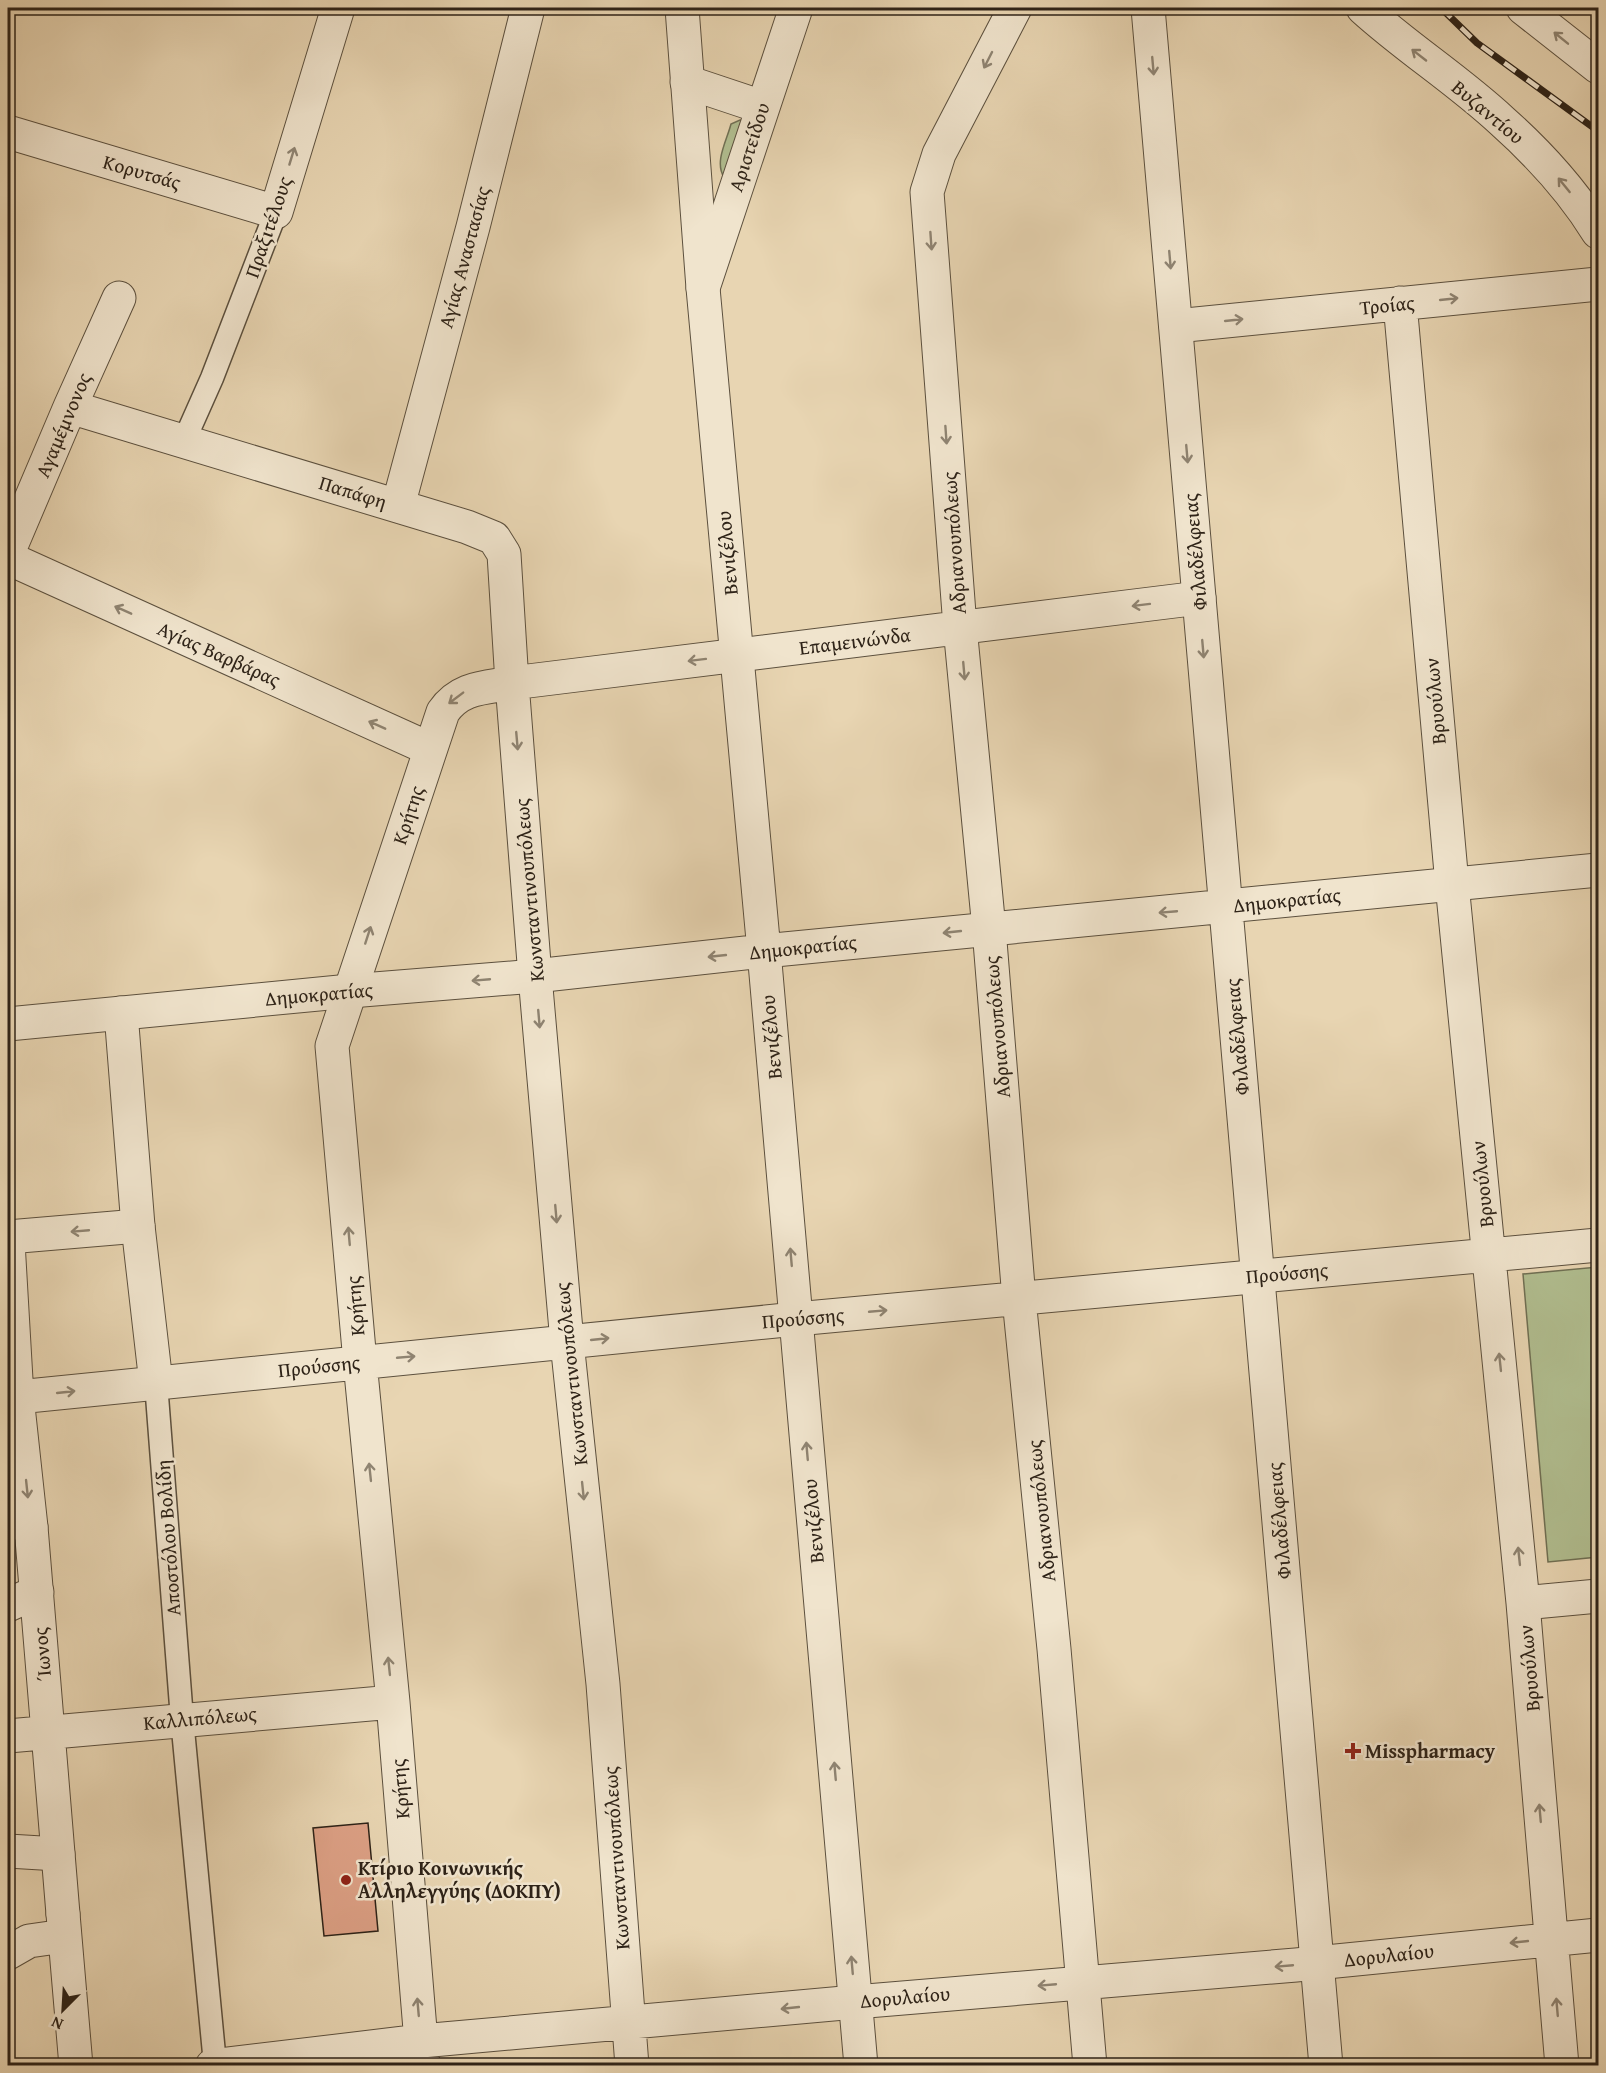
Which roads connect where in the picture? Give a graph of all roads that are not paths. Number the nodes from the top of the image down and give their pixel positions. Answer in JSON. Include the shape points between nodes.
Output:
{"nodes":[{"id":1,"x":338,"y":8,"type":"edge"},
{"id":2,"x":528,"y":8,"type":"edge"},
{"id":3,"x":682,"y":8,"type":"edge"},
{"id":4,"x":796,"y":8,"type":"edge"},
{"id":5,"x":1015,"y":8,"type":"edge"},
{"id":6,"x":1148,"y":8,"type":"edge"},
{"id":7,"x":1363,"y":8,"type":"edge"},
{"id":8,"x":1523,"y":8,"type":"edge"},
{"id":9,"x":1599,"y":67,"type":"edge"},
{"id":10,"x":687,"y":82,"type":"junction"},
{"id":11,"x":762,"y":107,"type":"junction"},
{"id":12,"x":8,"y":132,"type":"edge"},
{"id":13,"x":276,"y":212,"type":"junction"},
{"id":14,"x":1599,"y":232,"type":"edge"},
{"id":15,"x":1599,"y":284,"type":"edge"},
{"id":16,"x":703,"y":288,"type":"junction"},
{"id":17,"x":119,"y":298,"type":"dead end"},
{"id":18,"x":1400,"y":303,"type":"junction"},
{"id":19,"x":1176,"y":326,"type":"junction"},
{"id":20,"x":70,"y":406,"type":"junction"},
{"id":21,"x":184,"y":441,"type":"junction"},
{"id":22,"x":398,"y":506,"type":"junction"},
{"id":23,"x":8,"y":553,"type":"edge"},
{"id":24,"x":8,"y":558,"type":"edge"},
{"id":25,"x":1199,"y":598,"type":"junction"},
{"id":26,"x":960,"y":627,"type":"junction"},
{"id":27,"x":736,"y":656,"type":"junction"},
{"id":28,"x":512,"y":683,"type":"junction"},
{"id":29,"x":430,"y":749,"type":"junction"},
{"id":30,"x":1599,"y":870,"type":"edge"},
{"id":31,"x":1452,"y":884,"type":"junction"},
{"id":32,"x":1226,"y":906,"type":"junction"},
{"id":33,"x":989,"y":929,"type":"junction"},
{"id":34,"x":764,"y":951,"type":"junction"},
{"id":35,"x":536,"y":976,"type":"junction"},
{"id":36,"x":350,"y":991,"type":"junction"},
{"id":37,"x":121,"y":1013,"type":"junction"},
{"id":38,"x":8,"y":1024,"type":"edge"},
{"id":39,"x":138,"y":1226,"type":"junction"},
{"id":40,"x":1599,"y":1245,"type":"edge"},
{"id":41,"x":8,"y":1251,"type":"edge"},
{"id":42,"x":1489,"y":1255,"type":"junction"},
{"id":43,"x":1258,"y":1275,"type":"junction"},
{"id":44,"x":1020,"y":1299,"type":"junction"},
{"id":45,"x":796,"y":1319,"type":"junction"},
{"id":46,"x":567,"y":1342,"type":"junction"},
{"id":47,"x":360,"y":1362,"type":"junction"},
{"id":48,"x":156,"y":1383,"type":"junction"},
{"id":49,"x":12,"y":1398,"type":"edge"},
{"id":50,"x":19,"y":1523,"type":"edge"},
{"id":51,"x":1599,"y":1596,"type":"edge"},
{"id":52,"x":22,"y":1599,"type":"edge"},
{"id":53,"x":1523,"y":1603,"type":"junction"},
{"id":54,"x":393,"y":1702,"type":"junction"},
{"id":55,"x":182,"y":1719,"type":"junction"},
{"id":56,"x":48,"y":1732,"type":"junction"},
{"id":57,"x":8,"y":1736,"type":"edge"},
{"id":58,"x":8,"y":1851,"type":"edge"},
{"id":59,"x":58,"y":1854,"type":"junction"},
{"id":60,"x":63,"y":1925,"type":"junction"},
{"id":61,"x":1599,"y":1935,"type":"edge"},
{"id":62,"x":1551,"y":1939,"type":"junction"},
{"id":63,"x":8,"y":1953,"type":"edge"},
{"id":64,"x":1317,"y":1962,"type":"junction"},
{"id":65,"x":1082,"y":1982,"type":"junction"},
{"id":66,"x":855,"y":2001,"type":"junction"},
{"id":67,"x":628,"y":2024,"type":"junction"},
{"id":68,"x":422,"y":2053,"type":"edge"},
{"id":69,"x":214,"y":2065,"type":"edge"},
{"id":70,"x":76,"y":2066,"type":"edge"},
{"id":71,"x":632,"y":2066,"type":"edge"},
{"id":72,"x":861,"y":2066,"type":"edge"},
{"id":73,"x":1090,"y":2066,"type":"edge"},
{"id":74,"x":1326,"y":2066,"type":"edge"},
{"id":75,"x":1562,"y":2066,"type":"edge"}],
"edges":[{"from":13,"to":1,"type":"street","name":"Πραξιτέλους","one_way":true},
{"from":2,"to":22,"type":"street","name":"Αγίας Αναστασίας"},
{"from":3,"to":10,"type":"street","name":"Βενιζέλου"},
{"from":4,"to":11,"type":"street","name":"Αριστείδου"},
{"from":5,"to":26,"type":"street","name":"Αδριανουπόλεως","one_way":true,"via":[[939,154],[927,192]]},
{"from":6,"to":19,"type":"street","name":"Φιλαδέλφειας","one_way":true},
{"from":14,"to":7,"type":"street","name":"Βυζαντίου","one_way":true,"via":[[1555,174],[1501,119]]},
{"from":9,"to":8,"type":"street","one_way":true},
{"from":10,"to":11,"type":"street"},
{"from":10,"to":16,"type":"street","name":"Βενιζέλου"},
{"from":11,"to":16,"type":"street","name":"Αριστείδου"},
{"from":12,"to":13,"type":"street","name":"Κορυτσάς"},
{"from":13,"to":21,"type":"lane","name":"Πραξιτέλους"},
{"from":18,"to":15,"type":"street","name":"Τροίας","one_way":true},
{"from":16,"to":27,"type":"street","name":"Βενιζέλου"},
{"from":17,"to":20,"type":"street","name":"Αγαμέμνονος"},
{"from":19,"to":18,"type":"street","name":"Τροίας","one_way":true},
{"from":18,"to":31,"type":"street","name":"Βρυούλων"},
{"from":19,"to":25,"type":"street","name":"Φιλαδέλφειας","one_way":true},
{"from":20,"to":21,"type":"street","name":"Παπάφη"},
{"from":20,"to":23,"type":"street","name":"Αγαμέμνονος"},
{"from":21,"to":22,"type":"street","name":"Παπάφη"},
{"from":22,"to":28,"type":"street","name":"Παπάφη","via":[[495,538],[504,554]]},
{"from":29,"to":24,"type":"street","name":"Αγίας Βαρβάρας","one_way":true},
{"from":25,"to":26,"type":"street","name":"Επαμεινώνδα","one_way":true},
{"from":25,"to":32,"type":"street","name":"Φιλαδέλφειας","one_way":true},
{"from":26,"to":27,"type":"street","name":"Επαμεινώνδα"},
{"from":26,"to":33,"type":"street","name":"Αδριανουπόλεως","one_way":true},
{"from":27,"to":28,"type":"street","name":"Επαμεινώνδα","one_way":true},
{"from":27,"to":34,"type":"street","name":"Βενιζέλου"},
{"from":28,"to":29,"type":"street","name":"Κρήτης","one_way":true,"via":[[462,692],[443,712]]},
{"from":28,"to":35,"type":"street","name":"Κωνσταντινουπόλεως","one_way":true},
{"from":36,"to":29,"type":"street","name":"Κρήτης","one_way":true},
{"from":30,"to":31,"type":"street","name":"Δημοκρατίας"},
{"from":31,"to":32,"type":"street","name":"Δημοκρατίας"},
{"from":31,"to":42,"type":"street","name":"Βρυούλων"},
{"from":32,"to":33,"type":"street","name":"Δημοκρατίας","one_way":true},
{"from":32,"to":43,"type":"street","name":"Φιλαδέλφειας"},
{"from":33,"to":34,"type":"street","name":"Δημοκρατίας","one_way":true},
{"from":33,"to":44,"type":"street","name":"Αδριανουπόλεως"},
{"from":34,"to":35,"type":"street","name":"Δημοκρατίας","one_way":true},
{"from":45,"to":34,"type":"street","name":"Βενιζέλου","one_way":true},
{"from":35,"to":36,"type":"street","name":"Δημοκρατίας","one_way":true},
{"from":35,"to":46,"type":"street","name":"Κωνσταντινουπόλεως","one_way":true},
{"from":36,"to":37,"type":"street","name":"Δημοκρατίας"},
{"from":47,"to":36,"type":"street","name":"Κρήτης","one_way":true,"via":[[332,1046]]},
{"from":37,"to":38,"type":"street","name":"Δημοκρατίας"},
{"from":37,"to":39,"type":"street","name":"Αποστόλου Βολίδη"},
{"from":39,"to":41,"type":"street","one_way":true},
{"from":39,"to":48,"type":"street","name":"Αποστόλου Βολίδη"},
{"from":40,"to":42,"type":"street","name":"Προύσσης"},
{"from":41,"to":49,"type":"street","name":"Ίωνος"},
{"from":42,"to":43,"type":"street","name":"Προύσσης"},
{"from":53,"to":42,"type":"street","name":"Βρυούλων","one_way":true},
{"from":43,"to":44,"type":"street","name":"Προύσσης"},
{"from":43,"to":64,"type":"street","name":"Φιλαδέλφειας"},
{"from":45,"to":44,"type":"street","name":"Προύσσης","one_way":true},
{"from":44,"to":65,"type":"street","name":"Αδριανουπόλεως"},
{"from":46,"to":45,"type":"street","name":"Προύσσης","one_way":true},
{"from":66,"to":45,"type":"street","name":"Βενιζέλου","one_way":true},
{"from":47,"to":46,"type":"street","name":"Προύσσης","one_way":true},
{"from":46,"to":67,"type":"street","name":"Κωνσταντινουπόλεως","one_way":true,"via":[[603,1684]]},
{"from":47,"to":48,"type":"street","name":"Προύσσης"},
{"from":54,"to":47,"type":"street","name":"Κρήτης","one_way":true},
{"from":49,"to":48,"type":"street","name":"Προύσσης","one_way":true},
{"from":48,"to":55,"type":"lane","name":"Αποστόλου Βολίδη"},
{"from":49,"to":50,"type":"street","name":"Ίωνος","one_way":true},
{"from":50,"to":52,"type":"street","name":"Ίωνος"},
{"from":51,"to":53,"type":"street"},
{"from":52,"to":56,"type":"street","name":"Ίωνος"},
{"from":62,"to":53,"type":"street","name":"Βρυούλων","one_way":true},
{"from":54,"to":55,"type":"street","name":"Καλλιπόλεως"},
{"from":68,"to":54,"type":"street","name":"Κρήτης","one_way":true},
{"from":55,"to":56,"type":"street","name":"Καλλιπόλεως"},
{"from":55,"to":69,"type":"lane","name":"Αποστόλου Βολίδη"},
{"from":56,"to":57,"type":"street","name":"Καλλιπόλεως"},
{"from":56,"to":59,"type":"street","name":"Ίωνος"},
{"from":58,"to":59,"type":"street"},
{"from":59,"to":60,"type":"street","name":"Ίωνος"},
{"from":60,"to":63,"type":"street"},
{"from":60,"to":70,"type":"street","name":"Ίωνος"},
{"from":61,"to":62,"type":"street","name":"Δορυλαίου"},
{"from":62,"to":64,"type":"street","name":"Δορυλαίου","one_way":true},
{"from":75,"to":62,"type":"street","name":"Βρυούλων","one_way":true},
{"from":64,"to":65,"type":"street","name":"Δορυλαίου","one_way":true},
{"from":64,"to":74,"type":"street","name":"Φιλαδέλφειας"},
{"from":65,"to":66,"type":"street","name":"Δορυλαίου","one_way":true},
{"from":65,"to":73,"type":"street","name":"Αδριανουπόλεως"},
{"from":66,"to":67,"type":"street","name":"Δορυλαίου","one_way":true},
{"from":66,"to":72,"type":"street","name":"Βενιζέλου"},
{"from":67,"to":68,"type":"street","name":"Δορυλαίου"},
{"from":67,"to":71,"type":"street","name":"Κωνσταντινουπόλεως"},
{"from":68,"to":69,"type":"street","name":"Δορυλαίου"}]}
